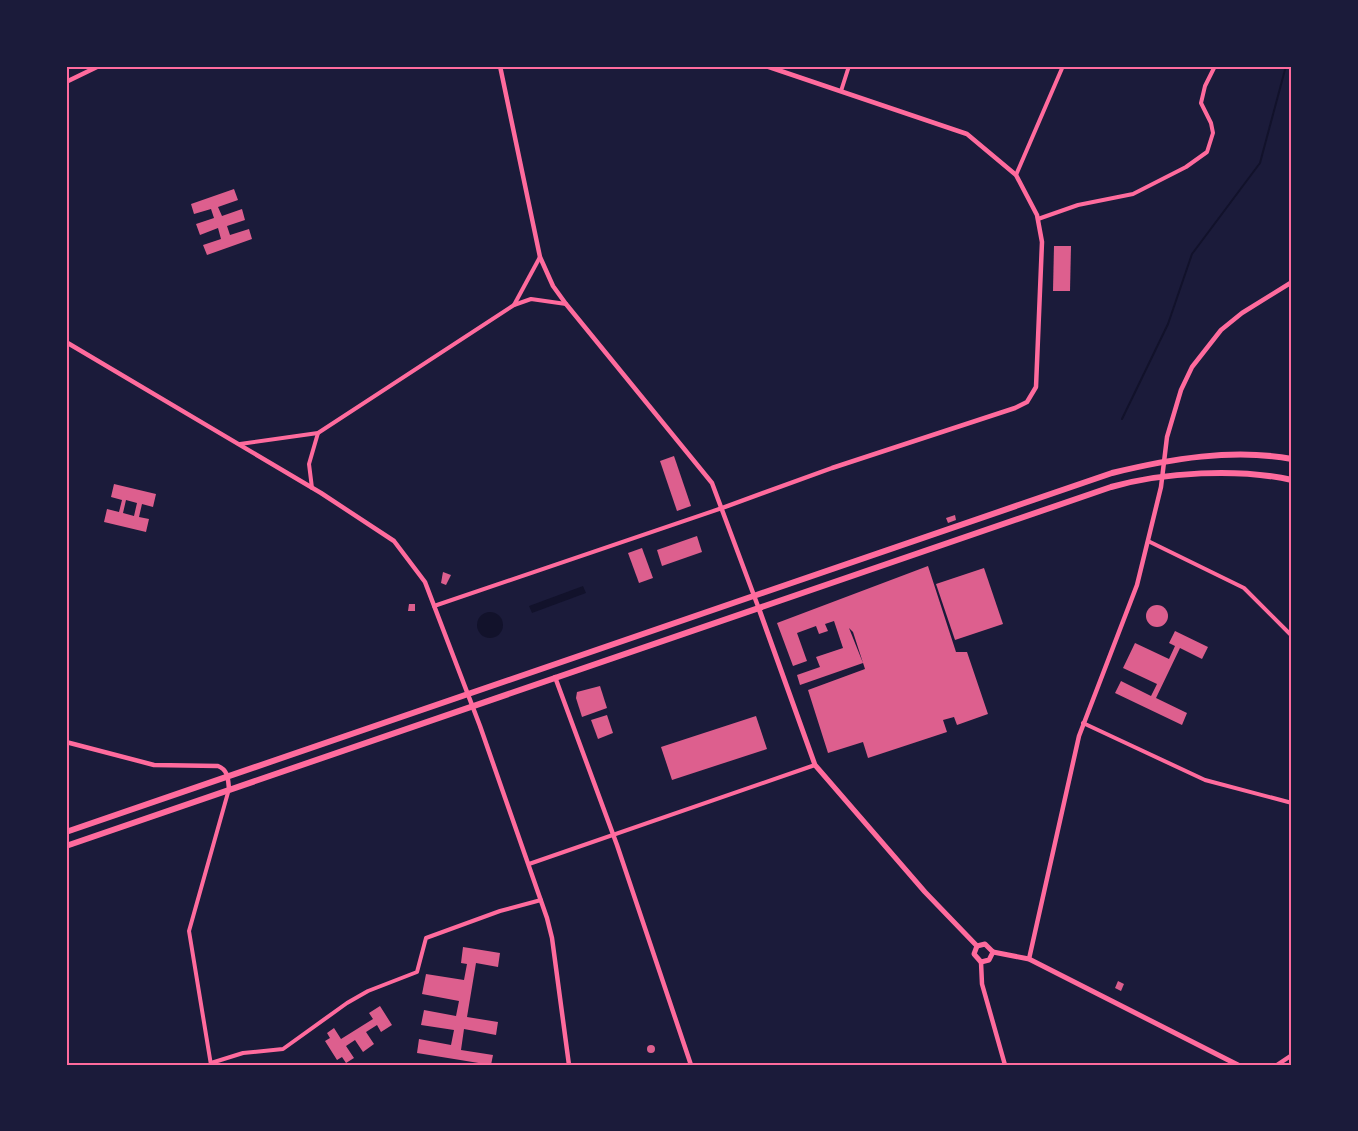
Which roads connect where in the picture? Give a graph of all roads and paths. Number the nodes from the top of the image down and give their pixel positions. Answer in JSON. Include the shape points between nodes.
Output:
{"nodes":[{"id":1,"x":99,"y":66,"type":"edge"},
{"id":2,"x":500,"y":66,"type":"edge"},
{"id":3,"x":766,"y":66,"type":"edge"},
{"id":4,"x":849,"y":66,"type":"edge"},
{"id":5,"x":1061,"y":66,"type":"edge"},
{"id":6,"x":1215,"y":66,"type":"edge"},
{"id":7,"x":66,"y":82,"type":"edge"},
{"id":8,"x":841,"y":91,"type":"junction"},
{"id":9,"x":1016,"y":176,"type":"junction"},
{"id":10,"x":1038,"y":219,"type":"junction"},
{"id":11,"x":540,"y":257,"type":"junction"},
{"id":12,"x":1292,"y":282,"type":"edge"},
{"id":13,"x":566,"y":304,"type":"junction"},
{"id":14,"x":514,"y":305,"type":"junction"},
{"id":15,"x":66,"y":342,"type":"edge"},
{"id":16,"x":318,"y":433,"type":"junction"},
{"id":17,"x":239,"y":444,"type":"junction"},
{"id":18,"x":1292,"y":459,"type":"edge"},
{"id":19,"x":1164,"y":460,"type":"junction"},
{"id":20,"x":1162,"y":476,"type":"junction"},
{"id":21,"x":1292,"y":480,"type":"edge"},
{"id":22,"x":313,"y":488,"type":"junction"},
{"id":23,"x":722,"y":508,"type":"junction"},
{"id":24,"x":1148,"y":541,"type":"junction"},
{"id":25,"x":754,"y":596,"type":"junction"},
{"id":26,"x":434,"y":606,"type":"junction"},
{"id":27,"x":759,"y":609,"type":"junction"},
{"id":28,"x":1292,"y":636,"type":"edge"},
{"id":29,"x":555,"y":676,"type":"junction"},
{"id":30,"x":468,"y":693,"type":"junction"},
{"id":31,"x":472,"y":705,"type":"junction"},
{"id":32,"x":1083,"y":723,"type":"junction"},
{"id":33,"x":66,"y":742,"type":"edge"},
{"id":34,"x":815,"y":765,"type":"junction"},
{"id":35,"x":228,"y":776,"type":"junction"},
{"id":36,"x":229,"y":789,"type":"junction"},
{"id":37,"x":1292,"y":803,"type":"edge"},
{"id":38,"x":66,"y":832,"type":"edge"},
{"id":39,"x":612,"y":835,"type":"junction"},
{"id":40,"x":66,"y":846,"type":"edge"},
{"id":41,"x":529,"y":864,"type":"junction"},
{"id":42,"x":541,"y":900,"type":"junction"},
{"id":43,"x":977,"y":946,"type":"junction"},
{"id":44,"x":993,"y":952,"type":"junction"},
{"id":45,"x":1029,"y":959,"type":"junction"},
{"id":46,"x":981,"y":962,"type":"junction"},
{"id":47,"x":1292,"y":1055,"type":"edge"},
{"id":48,"x":211,"y":1064,"type":"edge"},
{"id":49,"x":569,"y":1065,"type":"edge"},
{"id":50,"x":691,"y":1065,"type":"edge"},
{"id":51,"x":1005,"y":1065,"type":"edge"},
{"id":52,"x":1238,"y":1065,"type":"edge"},
{"id":53,"x":1278,"y":1065,"type":"edge"}],
"edges":[{"from":1,"to":7,"type":"street"},
{"from":2,"to":11,"type":"street"},
{"from":3,"to":8,"type":"street"},
{"from":4,"to":8,"type":"street"},
{"from":5,"to":9,"type":"street"},
{"from":6,"to":10,"type":"street","via":[[1201,103],[1213,133],[1207,152],[1133,194]]},
{"from":8,"to":9,"type":"street","via":[[967,134]]},
{"from":9,"to":10,"type":"street"},
{"from":10,"to":23,"type":"street","via":[[1042,242],[1036,384],[1034,395],[1027,402]]},
{"from":11,"to":13,"type":"street"},
{"from":11,"to":14,"type":"street"},
{"from":12,"to":19,"type":"street","via":[[1242,313],[1208,344],[1181,390]]},
{"from":13,"to":14,"type":"street","via":[[531,299]]},
{"from":13,"to":23,"type":"street","via":[[712,483]]},
{"from":14,"to":16,"type":"street"},
{"from":15,"to":17,"type":"street"},
{"from":16,"to":17,"type":"street"},
{"from":16,"to":22,"type":"street","via":[[309,464]]},
{"from":17,"to":22,"type":"street"},
{"from":18,"to":19,"type":"main road","via":[[1230,456]]},
{"from":19,"to":20,"type":"street"},
{"from":19,"to":25,"type":"main road","via":[[1112,473]]},
{"from":20,"to":21,"type":"main road"},
{"from":20,"to":24,"type":"street"},
{"from":20,"to":27,"type":"main road","via":[[1082,496]]},
{"from":22,"to":26,"type":"street","via":[[394,541],[425,582]]},
{"from":23,"to":25,"type":"street"},
{"from":23,"to":26,"type":"street"},
{"from":24,"to":28,"type":"street","via":[[1244,588]]},
{"from":24,"to":32,"type":"street","via":[[1117,642]]},
{"from":25,"to":27,"type":"street"},
{"from":25,"to":30,"type":"main road"},
{"from":26,"to":30,"type":"street"},
{"from":27,"to":29,"type":"main road"},
{"from":27,"to":34,"type":"main road"},
{"from":29,"to":31,"type":"main road"},
{"from":29,"to":39,"type":"street"},
{"from":30,"to":31,"type":"street"},
{"from":30,"to":35,"type":"main road"},
{"from":31,"to":36,"type":"main road"},
{"from":31,"to":41,"type":"street"},
{"from":32,"to":37,"type":"street","via":[[1205,780]]},
{"from":32,"to":45,"type":"street"},
{"from":33,"to":35,"type":"street","via":[[153,765],[218,766]]},
{"from":34,"to":39,"type":"street"},
{"from":34,"to":43,"type":"main road"},
{"from":35,"to":36,"type":"street"},
{"from":35,"to":38,"type":"main road"},
{"from":36,"to":40,"type":"main road"},
{"from":36,"to":48,"type":"street","via":[[189,931]]},
{"from":39,"to":41,"type":"street"},
{"from":39,"to":50,"type":"street"},
{"from":41,"to":42,"type":"street"},
{"from":42,"to":48,"type":"street","via":[[426,938],[417,972],[347,1003],[283,1049],[243,1053]]},
{"from":42,"to":49,"type":"street","via":[[552,938]]},
{"from":43,"to":44,"type":"main road","via":[[988,945]]},
{"from":43,"to":46,"type":"main road","via":[[974,954]]},
{"from":44,"to":45,"type":"main road"},
{"from":44,"to":46,"type":"main road","via":[[989,960]]},
{"from":45,"to":52,"type":"main road"},
{"from":46,"to":51,"type":"street","via":[[982,984]]},
{"from":47,"to":53,"type":"street"}]}
